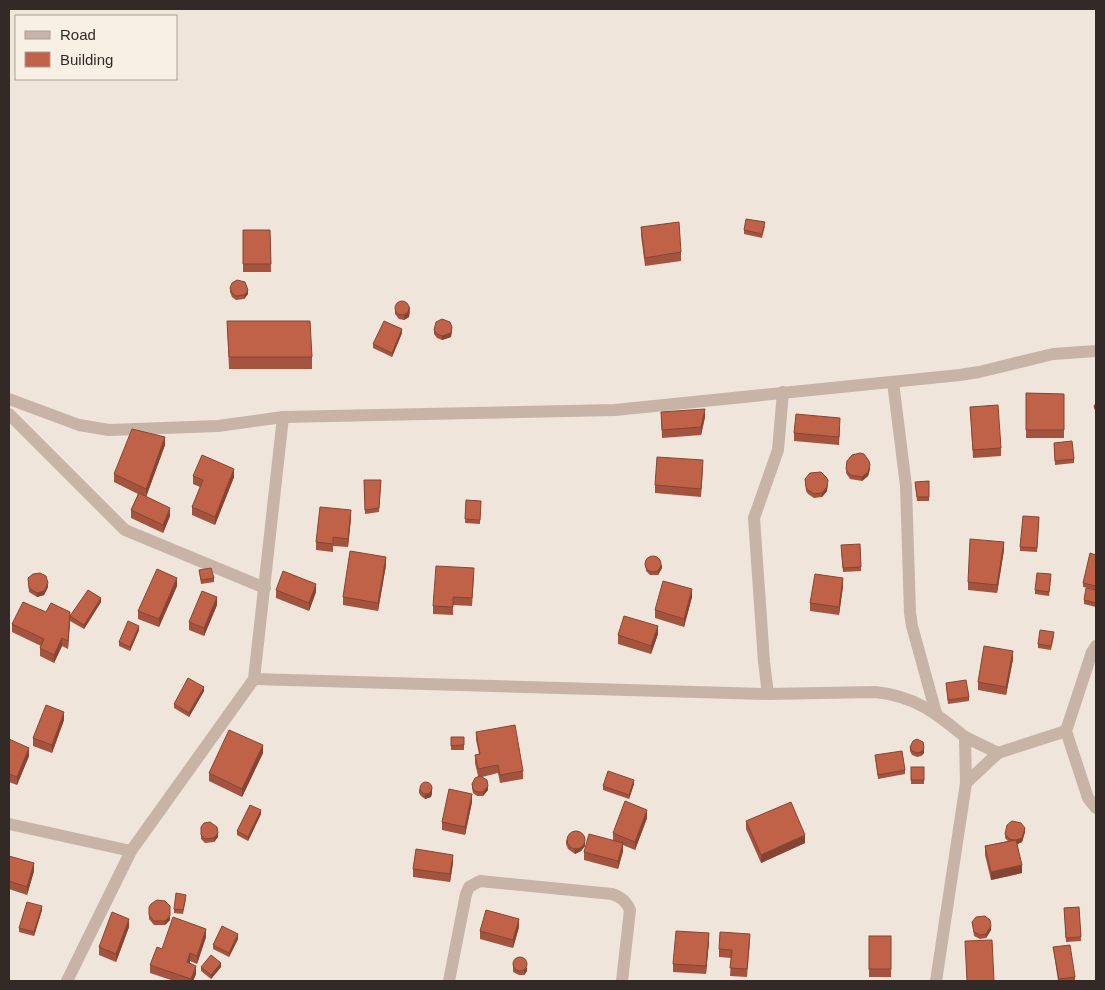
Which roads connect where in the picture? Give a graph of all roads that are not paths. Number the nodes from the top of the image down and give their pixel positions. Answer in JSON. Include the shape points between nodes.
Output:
{"nodes":[{"id":1,"x":1096,"y":351,"type":"edge"},
{"id":2,"x":893,"y":382,"type":"junction"},
{"id":3,"x":783,"y":392,"type":"junction"},
{"id":4,"x":9,"y":399,"type":"edge"},
{"id":5,"x":9,"y":414,"type":"edge"},
{"id":6,"x":283,"y":418,"type":"junction"},
{"id":7,"x":265,"y":588,"type":"junction"},
{"id":8,"x":1096,"y":646,"type":"edge"},
{"id":9,"x":254,"y":679,"type":"junction"},
{"id":10,"x":768,"y":694,"type":"junction"},
{"id":11,"x":936,"y":713,"type":"junction"},
{"id":12,"x":1066,"y":731,"type":"junction"},
{"id":13,"x":965,"y":737,"type":"junction"},
{"id":14,"x":998,"y":753,"type":"junction"},
{"id":15,"x":966,"y":783,"type":"junction"},
{"id":16,"x":1096,"y":808,"type":"edge"},
{"id":17,"x":9,"y":824,"type":"edge"},
{"id":18,"x":131,"y":851,"type":"junction"},
{"id":19,"x":67,"y":981,"type":"edge"},
{"id":20,"x":448,"y":981,"type":"edge"},
{"id":21,"x":622,"y":981,"type":"edge"},
{"id":22,"x":936,"y":981,"type":"edge"}],
"edges":[{"from":1,"to":2,"type":"street","via":[[1053,354],[979,372]]},
{"from":2,"to":3,"type":"street"},
{"from":2,"to":11,"type":"street","via":[[906,486],[910,613]]},
{"from":3,"to":6,"type":"street","via":[[615,410]]},
{"from":3,"to":10,"type":"street","via":[[778,450],[754,518]]},
{"from":4,"to":6,"type":"street","via":[[79,426],[109,430],[218,426]]},
{"from":5,"to":7,"type":"street","via":[[125,530]]},
{"from":6,"to":7,"type":"street"},
{"from":7,"to":9,"type":"street"},
{"from":8,"to":12,"type":"street"},
{"from":9,"to":10,"type":"street"},
{"from":9,"to":18,"type":"street"},
{"from":10,"to":11,"type":"street","via":[[891,693],[920,703]]},
{"from":11,"to":13,"type":"street"},
{"from":12,"to":14,"type":"street"},
{"from":12,"to":16,"type":"street","via":[[1088,798]]},
{"from":13,"to":14,"type":"street"},
{"from":13,"to":15,"type":"street"},
{"from":14,"to":15,"type":"street"},
{"from":15,"to":22,"type":"street"},
{"from":17,"to":18,"type":"street"},
{"from":18,"to":19,"type":"street"},
{"from":20,"to":21,"type":"street","via":[[466,894],[469,887],[480,881],[620,897],[630,910]]}]}
